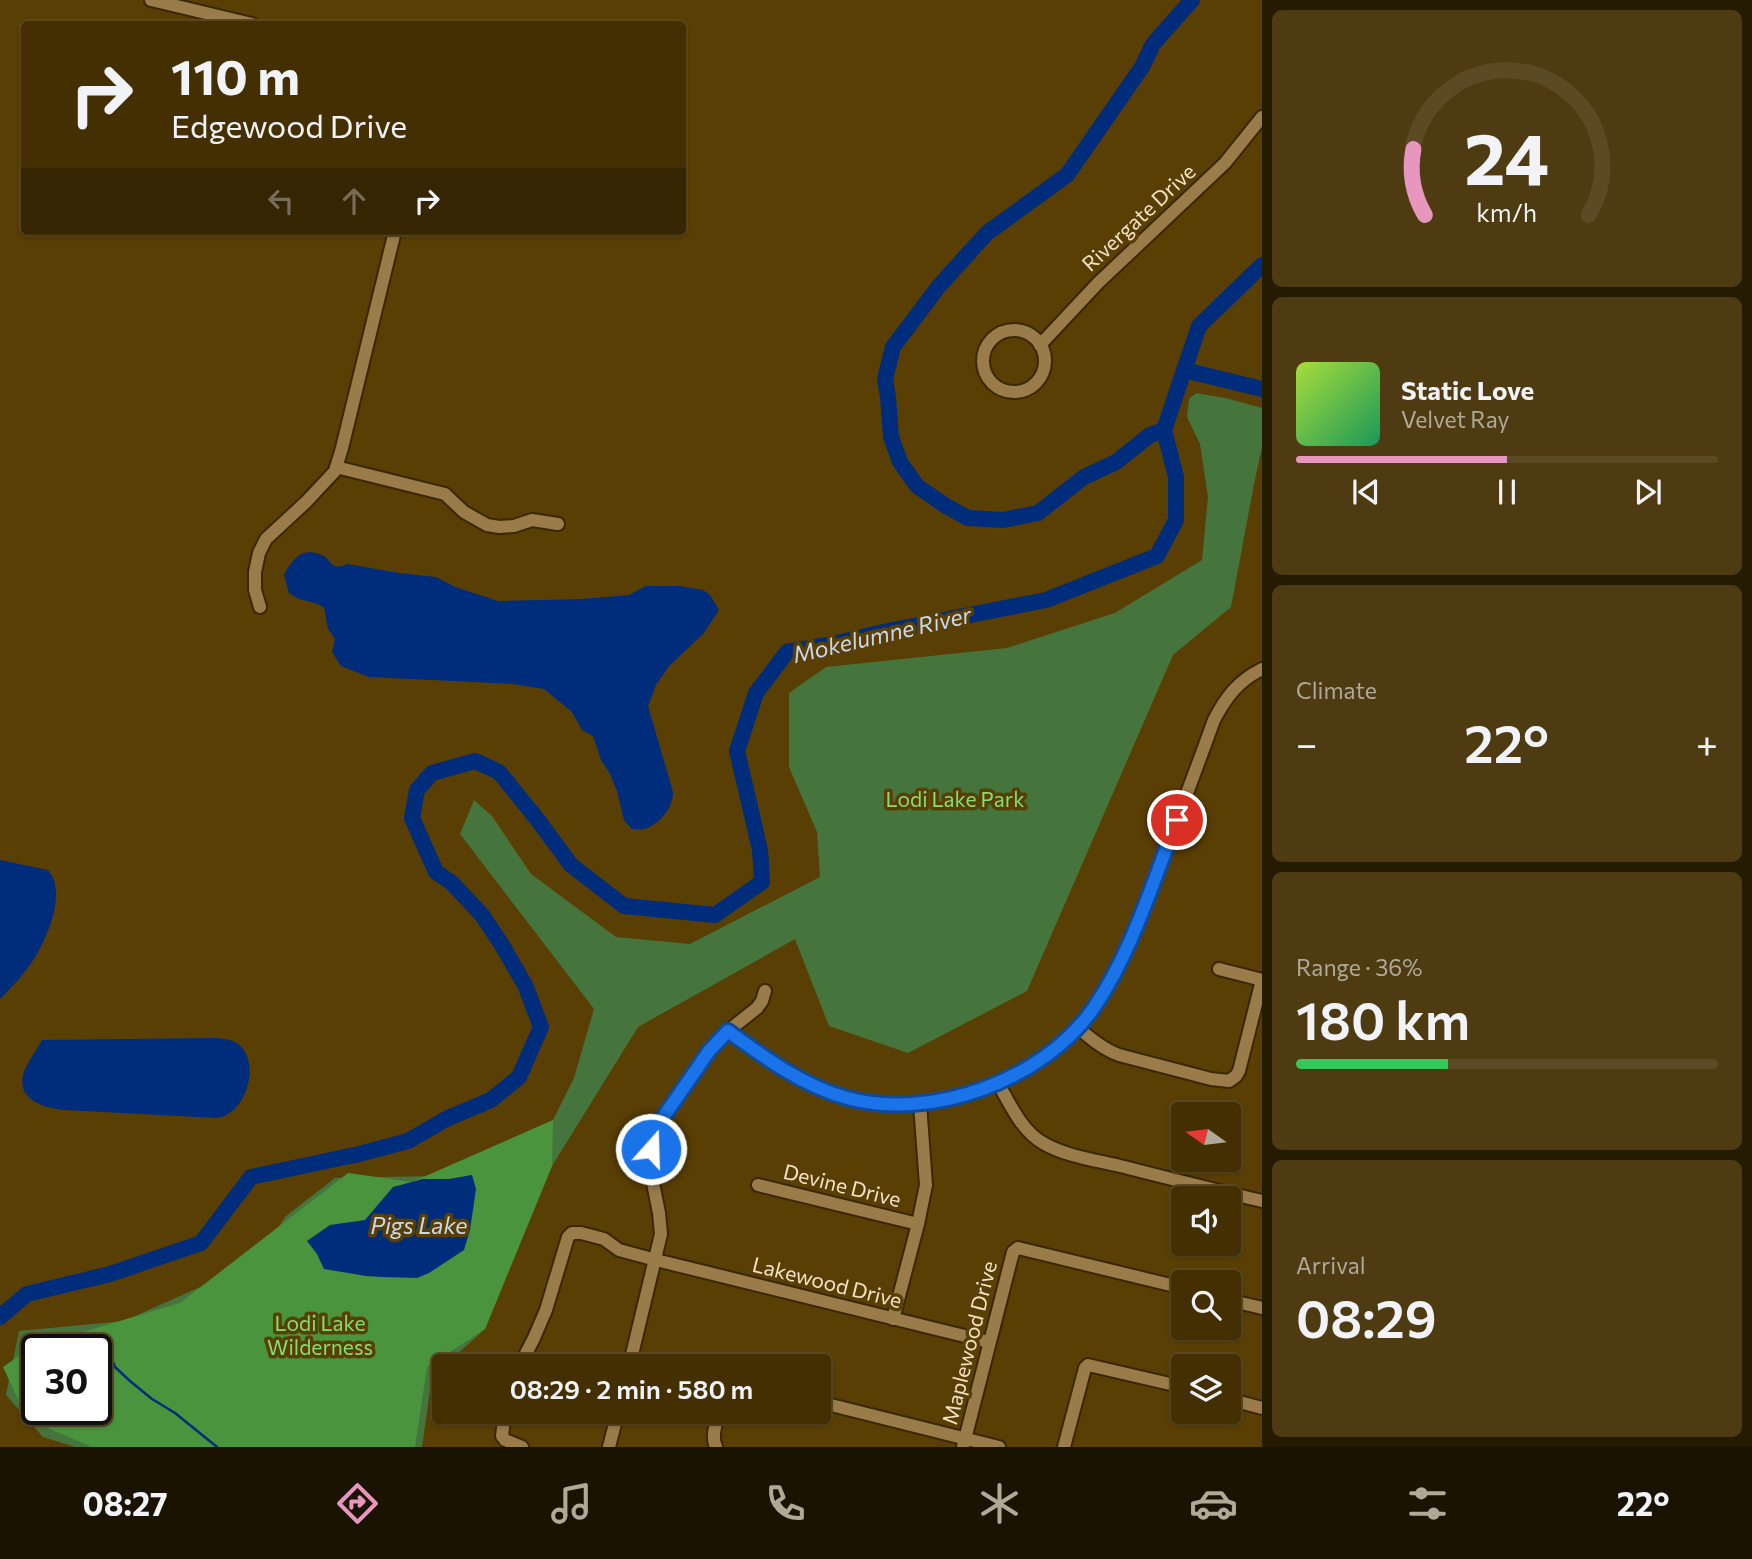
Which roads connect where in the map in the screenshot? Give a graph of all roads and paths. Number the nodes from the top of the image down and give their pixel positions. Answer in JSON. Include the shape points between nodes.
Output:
{"nodes":[{"id":1,"x":151,"y":0,"type":"edge"},
{"id":2,"x":239,"y":21,"type":"edge"},
{"id":3,"x":1262,"y":117,"type":"edge"},
{"id":4,"x":394,"y":235,"type":"edge"},
{"id":5,"x":1040,"y":345,"type":"junction"},
{"id":6,"x":336,"y":467,"type":"junction"},
{"id":7,"x":558,"y":524,"type":"dead end"},
{"id":8,"x":260,"y":607,"type":"dead end"},
{"id":9,"x":1262,"y":669,"type":"edge"},
{"id":10,"x":1219,"y":969,"type":"dead end"},
{"id":11,"x":1262,"y":980,"type":"edge"},
{"id":12,"x":765,"y":991,"type":"dead end"},
{"id":13,"x":1077,"y":1027,"type":"junction"},
{"id":14,"x":728,"y":1031,"type":"junction"},
{"id":15,"x":998,"y":1083,"type":"junction"},
{"id":16,"x":920,"y":1104,"type":"junction"},
{"id":17,"x":758,"y":1185,"type":"dead end"},
{"id":18,"x":1262,"y":1202,"type":"edge"},
{"id":19,"x":918,"y":1224,"type":"junction"},
{"id":20,"x":656,"y":1260,"type":"junction"},
{"id":21,"x":1171,"y":1285,"type":"edge"},
{"id":22,"x":1241,"y":1303,"type":"edge"},
{"id":23,"x":1262,"y":1308,"type":"edge"},
{"id":24,"x":893,"y":1319,"type":"junction"},
{"id":25,"x":989,"y":1342,"type":"junction"},
{"id":26,"x":526,"y":1354,"type":"edge"},
{"id":27,"x":632,"y":1354,"type":"edge"},
{"id":28,"x":1171,"y":1384,"type":"edge"},
{"id":29,"x":1241,"y":1402,"type":"edge"},
{"id":30,"x":831,"y":1405,"type":"edge"},
{"id":31,"x":1262,"y":1408,"type":"edge"},
{"id":32,"x":503,"y":1424,"type":"edge"},
{"id":33,"x":615,"y":1424,"type":"edge"},
{"id":34,"x":716,"y":1424,"type":"edge"},
{"id":35,"x":964,"y":1443,"type":"edge"},
{"id":36,"x":522,"y":1447,"type":"edge"},
{"id":37,"x":609,"y":1447,"type":"edge"},
{"id":38,"x":716,"y":1447,"type":"edge"},
{"id":39,"x":999,"y":1447,"type":"edge"},
{"id":40,"x":1064,"y":1447,"type":"edge"}],
"edges":[{"from":1,"to":2,"type":"street"},
{"from":3,"to":5,"type":"street","name":"Rivergate Drive","via":[[1225,163],[1098,283]]},
{"from":4,"to":6,"type":"street"},
{"from":5,"to":5,"type":"street","via":[[1024,331],[999,333],[984,352],[986,376],[1002,390],[1026,390],[1042,374],[1045,363]]},
{"from":6,"to":7,"type":"street","via":[[445,494],[487,525],[514,526],[532,520]]},
{"from":6,"to":8,"type":"street","via":[[266,539],[255,572]]},
{"from":9,"to":13,"type":"street","via":[[1241,682],[1214,720],[1134,932],[1105,989]]},
{"from":10,"to":11,"type":"street"},
{"from":11,"to":13,"type":"street","via":[[1239,1072],[1229,1081],[1109,1052]]},
{"from":12,"to":14,"type":"street","via":[[757,1008]]},
{"from":13,"to":15,"type":"street","via":[[1023,1071]]},
{"from":14,"to":16,"type":"street","via":[[815,1087],[876,1104]]},
{"from":14,"to":20,"type":"street","via":[[709,1051],[656,1133],[650,1168],[661,1234]]},
{"from":15,"to":16,"type":"street"},
{"from":15,"to":18,"type":"street","via":[[1018,1118],[1043,1143]]},
{"from":16,"to":19,"type":"street","via":[[926,1185]]},
{"from":17,"to":19,"type":"street","name":"Devine Drive"},
{"from":19,"to":24,"type":"street"},
{"from":20,"to":24,"type":"street","name":"Lakewood Drive"},
{"from":20,"to":26,"type":"street","name":"Lakewood Drive","via":[[619,1250],[604,1239],[572,1233]]},
{"from":20,"to":27,"type":"street"},
{"from":21,"to":25,"type":"street","name":"Maplewood Drive","via":[[1018,1248],[1013,1252]]},
{"from":22,"to":23,"type":"street"},
{"from":24,"to":25,"type":"street","name":"Lakewood Drive"},
{"from":25,"to":35,"type":"street","name":"Maplewood Drive"},
{"from":28,"to":40,"type":"street","via":[[1088,1365]]},
{"from":29,"to":31,"type":"street"},
{"from":30,"to":35,"type":"street"},
{"from":32,"to":36,"type":"street","via":[[505,1440]]},
{"from":33,"to":37,"type":"street"},
{"from":34,"to":38,"type":"street"},
{"from":35,"to":39,"type":"street"}]}
